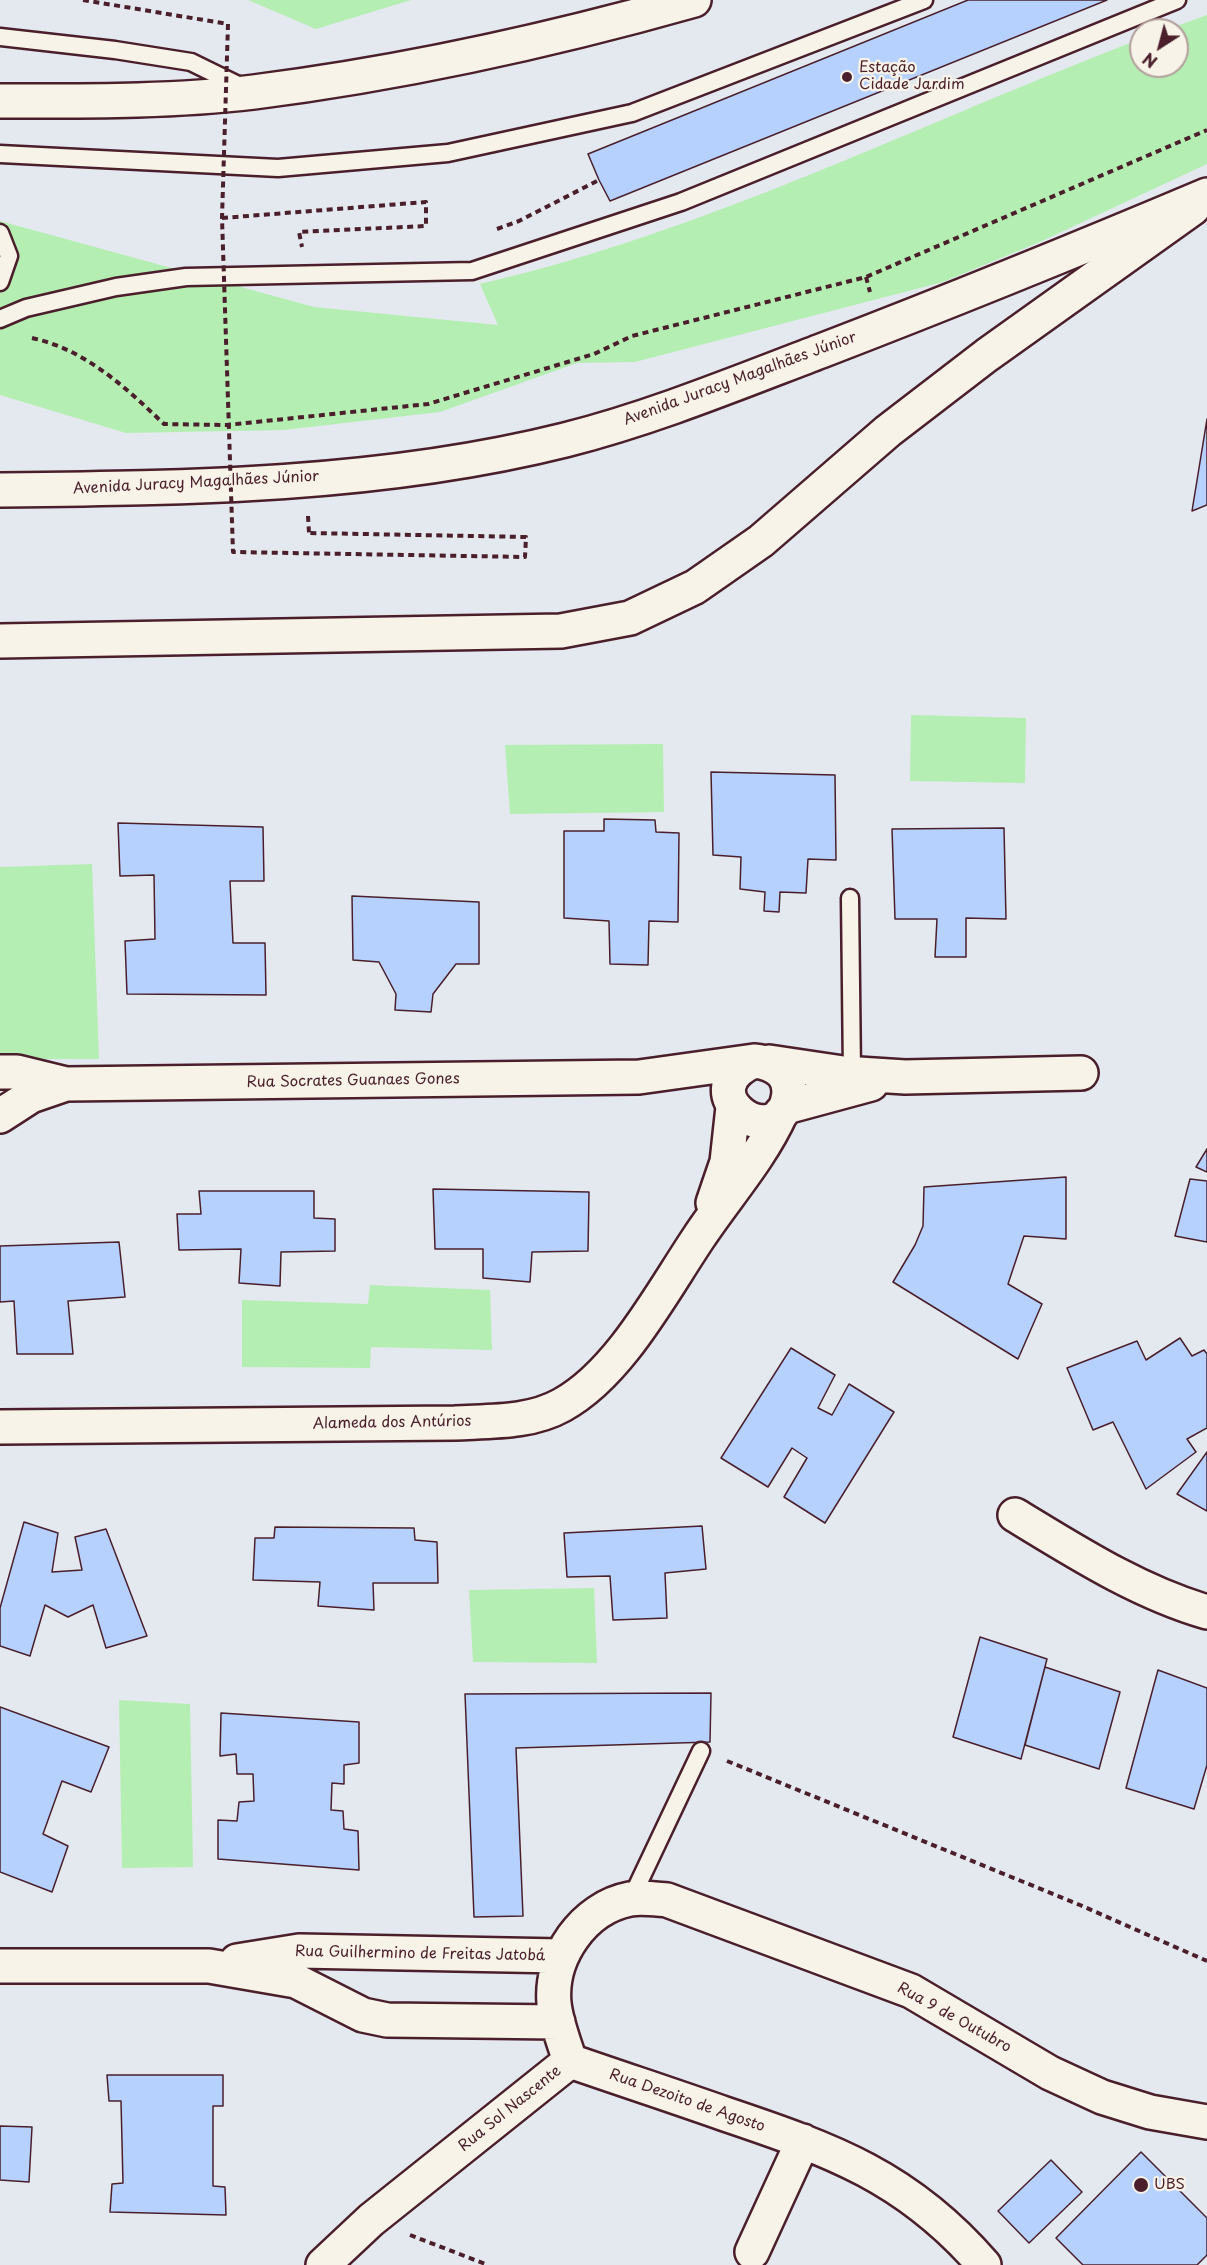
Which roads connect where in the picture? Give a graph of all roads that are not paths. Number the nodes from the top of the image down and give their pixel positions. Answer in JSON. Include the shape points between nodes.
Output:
{"nodes":[{"id":1,"x":694,"y":0,"type":"edge"},
{"id":2,"x":924,"y":0,"type":"edge"},
{"id":3,"x":1177,"y":0,"type":"edge"},
{"id":4,"x":0,"y":37,"type":"edge"},
{"id":5,"x":253,"y":92,"type":"junction"},
{"id":6,"x":0,"y":101,"type":"edge"},
{"id":7,"x":0,"y":154,"type":"edge"},
{"id":8,"x":1207,"y":197,"type":"edge"},
{"id":9,"x":0,"y":233,"type":"edge"},
{"id":10,"x":0,"y":282,"type":"edge"},
{"id":11,"x":0,"y":319,"type":"edge"},
{"id":12,"x":5,"y":489,"type":"edge"},
{"id":13,"x":0,"y":640,"type":"edge"},
{"id":14,"x":849,"y":898,"type":"dead end"},
{"id":15,"x":762,"y":1061,"type":"junction"},
{"id":16,"x":0,"y":1072,"type":"edge"},
{"id":17,"x":1081,"y":1073,"type":"dead end"},
{"id":18,"x":852,"y":1074,"type":"junction"},
{"id":19,"x":639,"y":1077,"type":"junction"},
{"id":20,"x":905,"y":1077,"type":"junction"},
{"id":21,"x":66,"y":1084,"type":"junction"},
{"id":22,"x":731,"y":1104,"type":"junction"},
{"id":23,"x":784,"y":1110,"type":"junction"},
{"id":24,"x":0,"y":1116,"type":"edge"},
{"id":25,"x":700,"y":1236,"type":"junction"},
{"id":26,"x":0,"y":1427,"type":"edge"},
{"id":27,"x":1015,"y":1515,"type":"dead end"},
{"id":28,"x":1207,"y":1612,"type":"edge"},
{"id":29,"x":701,"y":1751,"type":"road end"},
{"id":30,"x":631,"y":1899,"type":"junction"},
{"id":31,"x":561,"y":1956,"type":"junction"},
{"id":32,"x":0,"y":1966,"type":"edge"},
{"id":33,"x":209,"y":1966,"type":"junction"},
{"id":34,"x":558,"y":2022,"type":"junction"},
{"id":35,"x":570,"y":2061,"type":"junction"},
{"id":36,"x":1207,"y":2122,"type":"edge"},
{"id":37,"x":803,"y":2140,"type":"junction"},
{"id":38,"x":752,"y":2252,"type":"dead end"},
{"id":39,"x":323,"y":2265,"type":"edge"},
{"id":40,"x":984,"y":2265,"type":"edge"}],
"edges":[{"from":1,"to":5,"type":"street","via":[[410,68]]},
{"from":2,"to":7,"type":"lane","via":[[632,113],[448,153],[278,168]]},
{"from":3,"to":11,"type":"lane","via":[[681,202],[472,271],[186,277],[116,287],[26,308]]},
{"from":4,"to":5,"type":"lane","via":[[191,62]]},
{"from":5,"to":6,"type":"street","via":[[148,99]]},
{"from":8,"to":12,"type":"street","name":"Avenida Juracy Magalhães Júnior","via":[[1017,275],[660,412],[565,440],[468,459],[306,479]]},
{"from":8,"to":13,"type":"street","via":[[924,403],[761,541],[695,587],[630,618],[561,631]]},
{"from":9,"to":10,"type":"lane","via":[[9,256]]},
{"from":14,"to":18,"type":"lane"},
{"from":15,"to":18,"type":"street","name":"Rua Socrates Guanaes Gones"},
{"from":15,"to":19,"type":"street","name":"Rua Socrates Guanaes Gones"},
{"from":15,"to":22,"type":"street","via":[[742,1066],[733,1075],[729,1089]]},
{"from":15,"to":23,"type":"street","via":[[781,1070],[788,1081]]},
{"from":16,"to":21,"type":"street","name":"Rua Socrates Guanaes Gones","via":[[17,1072]]},
{"from":17,"to":20,"type":"street","name":"Rua Socrates Guanaes Gones"},
{"from":18,"to":20,"type":"street","name":"Rua Socrates Guanaes Gones"},
{"from":19,"to":21,"type":"street","name":"Rua Socrates Guanaes Gones"},
{"from":19,"to":22,"type":"street","name":"Rua Socrates Guanaes Gones","via":[[691,1087]]},
{"from":20,"to":23,"type":"street","name":"Rua Socrates Guanaes Gones"},
{"from":21,"to":24,"type":"street","name":"Rua Socrates Guanaes Gones","via":[[31,1096]]},
{"from":22,"to":23,"type":"street","via":[[743,1117],[756,1122],[770,1120]]},
{"from":22,"to":25,"type":"street","name":"Alameda dos Antúrios","via":[[727,1162]]},
{"from":23,"to":25,"type":"street","name":"Alameda dos Antúrios","via":[[753,1164]]},
{"from":25,"to":26,"type":"street","name":"Alameda dos Antúrios","via":[[653,1307],[593,1382],[561,1406],[522,1420]]},
{"from":27,"to":28,"type":"street","via":[[1098,1565]]},
{"from":29,"to":30,"type":"lane"},
{"from":30,"to":31,"type":"street","name":"Rua Sol Nascente","via":[[592,1916],[575,1932]]},
{"from":30,"to":36,"type":"street","name":"Rua 9 de Outubro","via":[[676,1902],[861,1971],[911,1991],[1050,2073],[1102,2097],[1150,2112]]},
{"from":31,"to":33,"type":"street","name":"Rua Guilhermino de Freitas Jatobá","via":[[299,1951]]},
{"from":31,"to":34,"type":"street","name":"Rua Sol Nascente","via":[[554,1979]]},
{"from":32,"to":33,"type":"street","name":"Rua Guilhermino de Freitas Jatobá"},
{"from":33,"to":34,"type":"street","name":"Rua Guilhermino de Freitas Jatobá","via":[[296,1981],[363,2015],[387,2020]]},
{"from":34,"to":35,"type":"street","name":"Rua Sol Nascente"},
{"from":35,"to":37,"type":"street","name":"Rua Dezoito de Agosto"},
{"from":35,"to":39,"type":"street","name":"Rua Sol Nascente","via":[[371,2220]]},
{"from":37,"to":38,"type":"street"},
{"from":37,"to":40,"type":"street","name":"Rua Dezoito de Agosto","via":[[865,2168],[916,2200],[957,2233]]}]}
